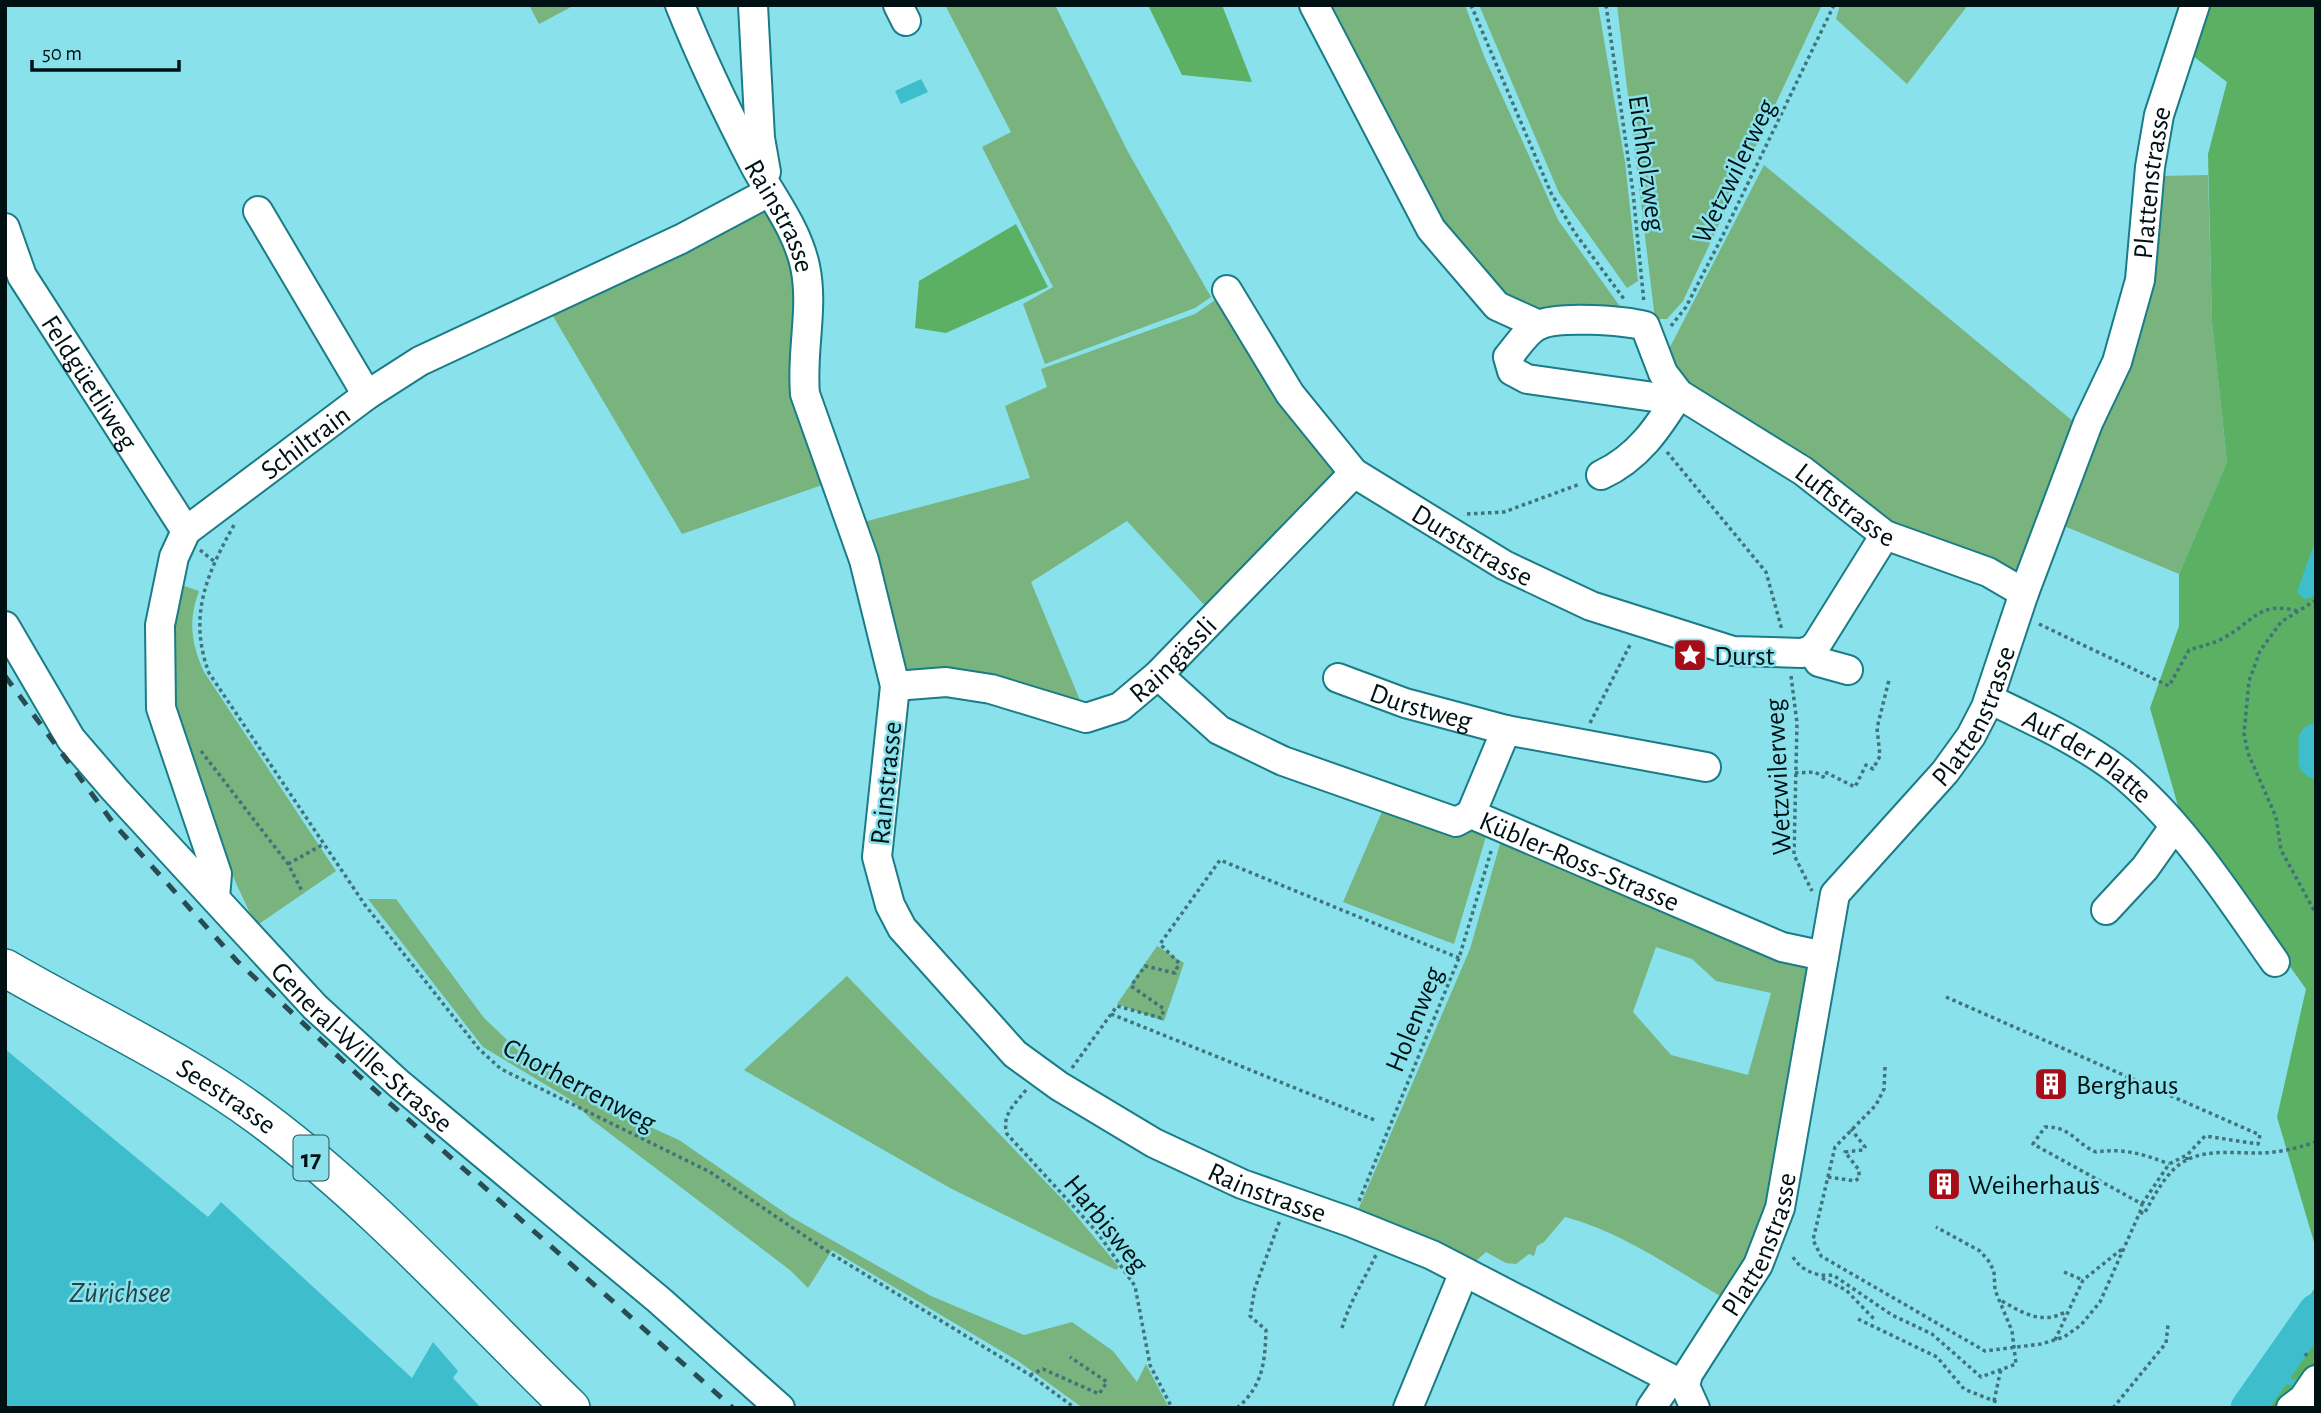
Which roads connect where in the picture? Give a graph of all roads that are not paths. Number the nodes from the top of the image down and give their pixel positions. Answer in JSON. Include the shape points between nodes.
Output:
{"nodes":[{"id":1,"x":680,"y":5,"type":"edge"},
{"id":2,"x":752,"y":5,"type":"edge"},
{"id":3,"x":1314,"y":5,"type":"edge"},
{"id":4,"x":2195,"y":5,"type":"edge"},
{"id":5,"x":769,"y":192,"type":"junction"},
{"id":6,"x":258,"y":211,"type":"dead end"},
{"id":7,"x":5,"y":228,"type":"edge"},
{"id":8,"x":1227,"y":290,"type":"dead end"},
{"id":9,"x":1539,"y":325,"type":"junction"},
{"id":10,"x":1679,"y":394,"type":"junction"},
{"id":11,"x":367,"y":395,"type":"junction"},
{"id":12,"x":1354,"y":473,"type":"junction"},
{"id":13,"x":1601,"y":475,"type":"road end"},
{"id":14,"x":1885,"y":534,"type":"junction"},
{"id":15,"x":194,"y":541,"type":"junction"},
{"id":16,"x":2020,"y":603,"type":"junction"},
{"id":17,"x":5,"y":626,"type":"edge"},
{"id":18,"x":1800,"y":652,"type":"junction"},
{"id":19,"x":1848,"y":670,"type":"dead end"},
{"id":20,"x":1158,"y":675,"type":"junction"},
{"id":21,"x":1338,"y":678,"type":"dead end"},
{"id":22,"x":895,"y":686,"type":"junction"},
{"id":23,"x":1989,"y":699,"type":"junction"},
{"id":24,"x":1506,"y":730,"type":"junction"},
{"id":25,"x":1706,"y":767,"type":"dead end"},
{"id":26,"x":1471,"y":814,"type":"junction"},
{"id":27,"x":2174,"y":827,"type":"junction"},
{"id":28,"x":215,"y":897,"type":"junction"},
{"id":29,"x":2106,"y":910,"type":"dead end"},
{"id":30,"x":1824,"y":957,"type":"junction"},
{"id":31,"x":2275,"y":962,"type":"dead end"},
{"id":32,"x":5,"y":968,"type":"edge"},
{"id":33,"x":1464,"y":1272,"type":"junction"},
{"id":34,"x":2310,"y":1368,"type":"edge"},
{"id":35,"x":1684,"y":1391,"type":"edge"},
{"id":36,"x":571,"y":1408,"type":"edge"},
{"id":37,"x":780,"y":1408,"type":"edge"},
{"id":38,"x":1408,"y":1408,"type":"edge"},
{"id":39,"x":1651,"y":1408,"type":"edge"},
{"id":40,"x":2291,"y":1408,"type":"edge"}],
"edges":[{"from":1,"to":5,"type":"street","name":"Rainstrasse"},
{"from":2,"to":5,"type":"street","via":[[760,138]]},
{"from":3,"to":9,"type":"street","via":[[1431,229],[1497,306]]},
{"from":4,"to":16,"type":"street","name":"Plattenstrasse","via":[[2159,115],[2140,280],[2117,362],[2088,423]]},
{"from":5,"to":11,"type":"street","name":"Schiltrain","via":[[681,239],[420,361]]},
{"from":5,"to":22,"type":"street","name":"Rainstrasse","via":[[792,228],[806,267],[806,394],[864,560]]},
{"from":6,"to":11,"type":"street"},
{"from":7,"to":15,"type":"street","name":"Feldgüetliweg","via":[[22,276]]},
{"from":8,"to":12,"type":"street","name":"Durststrasse","via":[[1290,394]]},
{"from":9,"to":10,"type":"street","via":[[1624,320],[1648,335],[1663,373]]},
{"from":9,"to":10,"type":"street","via":[[1508,357],[1512,371],[1527,379],[1661,398]]},
{"from":10,"to":13,"type":"street","via":[[1634,455]]},
{"from":10,"to":14,"type":"street","name":"Luftstrasse","via":[[1803,471]]},
{"from":11,"to":15,"type":"street","name":"Schiltrain","via":[[234,495]]},
{"from":12,"to":18,"type":"street","name":"Durststrasse","via":[[1504,565],[1591,606],[1733,650]]},
{"from":12,"to":20,"type":"street","name":"Raingässli"},
{"from":14,"to":16,"type":"street","name":"Luftstrasse","via":[[1988,572]]},
{"from":14,"to":18,"type":"street"},
{"from":15,"to":28,"type":"street","via":[[174,556],[160,625],[161,708],[217,874]]},
{"from":16,"to":23,"type":"street","name":"Plattenstrasse"},
{"from":17,"to":28,"type":"street","name":"General-Wille-Strasse","via":[[71,739]]},
{"from":18,"to":19,"type":"street","name":"Durststrasse","via":[[1819,663]]},
{"from":20,"to":22,"type":"street","name":"Raingässli","via":[[1120,708],[1086,718],[991,689],[946,682]]},
{"from":20,"to":26,"type":"street","name":"Kübler-Ross-Strasse","via":[[1219,730],[1283,761],[1456,822]]},
{"from":21,"to":24,"type":"street","name":"Durstweg"},
{"from":22,"to":33,"type":"street","name":"Rainstrasse","via":[[877,833],[877,857],[890,905],[920,950],[993,1032],[1046,1084],[1154,1143]]},
{"from":23,"to":27,"type":"street","name":"Auf der Platte","via":[[2119,771]]},
{"from":23,"to":30,"type":"street","name":"Plattenstrasse","via":[[1959,755],[1835,894]]},
{"from":24,"to":25,"type":"street","name":"Durstweg"},
{"from":24,"to":26,"type":"street","name":"Durstweg"},
{"from":26,"to":30,"type":"street","name":"Kübler-Ross-Strasse","via":[[1782,947]]},
{"from":27,"to":29,"type":"street","name":"Auf der Platte","via":[[2146,867]]},
{"from":27,"to":31,"type":"street","name":"Auf der Platte"},
{"from":28,"to":37,"type":"street","name":"General-Wille-Strasse","via":[[316,1007],[398,1083],[659,1300]]},
{"from":30,"to":35,"type":"street","name":"Plattenstrasse","via":[[1780,1208],[1758,1265],[1696,1358]]},
{"from":32,"to":36,"type":"main road","name":"Seestrasse","number":"17","via":[[158,1051],[228,1094],[294,1143],[384,1223]]},
{"from":33,"to":35,"type":"street","name":"Rainstrasse"},
{"from":33,"to":38,"type":"street"},
{"from":34,"to":40,"type":"street","via":[[2303,1399]]},
{"from":35,"to":39,"type":"street","name":"Plattenstrasse"}]}
